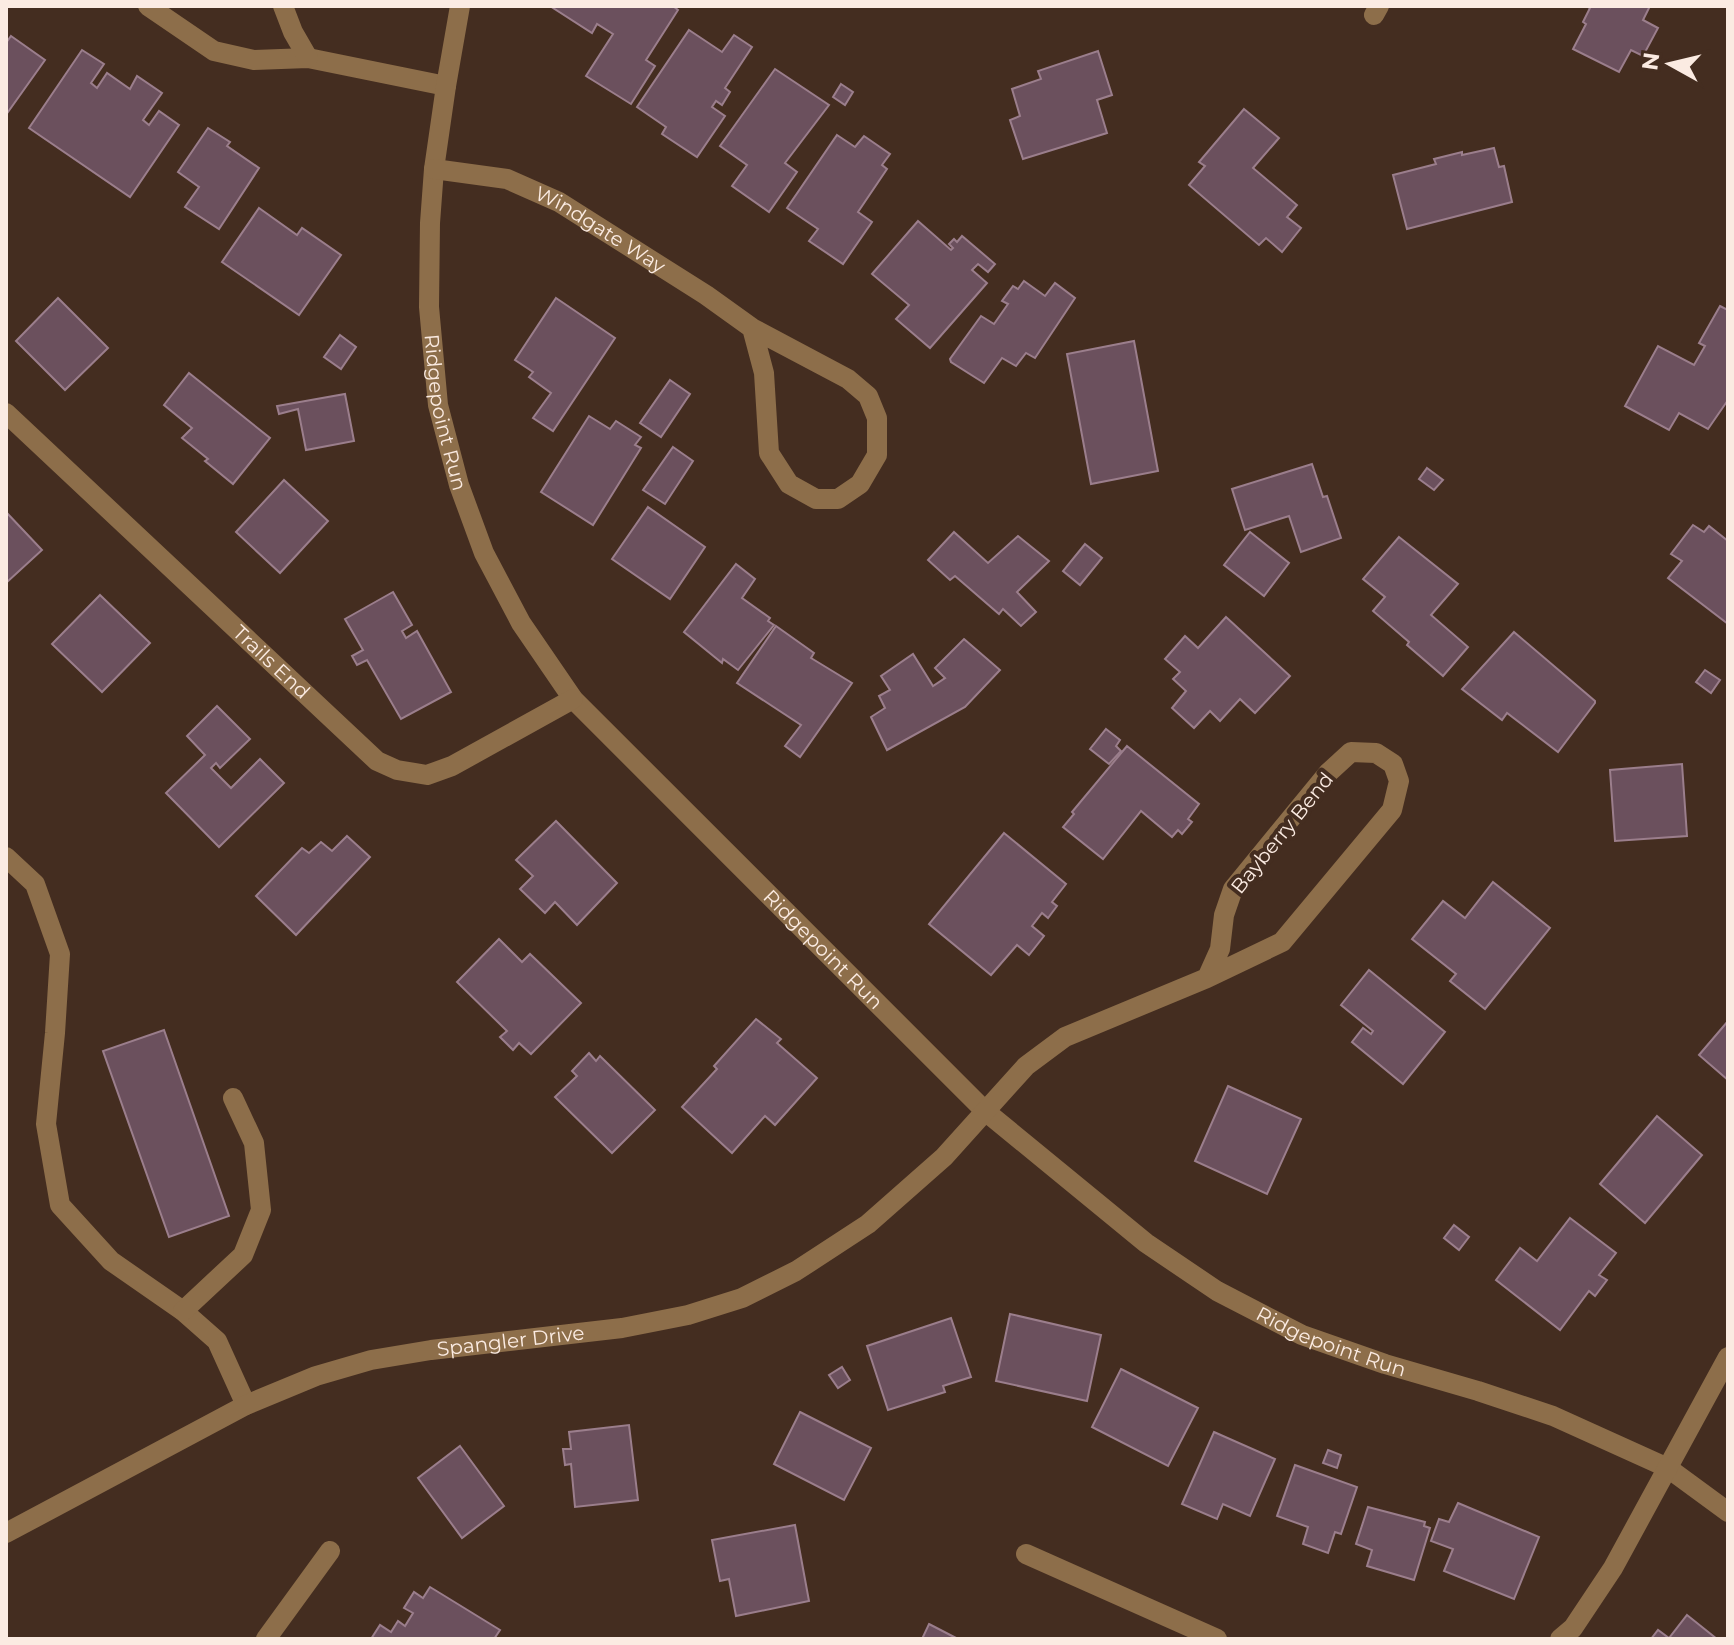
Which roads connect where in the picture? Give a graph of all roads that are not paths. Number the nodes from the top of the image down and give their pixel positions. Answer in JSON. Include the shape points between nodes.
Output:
{"nodes":[{"id":1,"x":148,"y":6,"type":"edge"},
{"id":2,"x":283,"y":6,"type":"edge"},
{"id":3,"x":460,"y":6,"type":"edge"},
{"id":4,"x":308,"y":58,"type":"junction"},
{"id":5,"x":446,"y":86,"type":"junction"},
{"id":6,"x":434,"y":169,"type":"junction"},
{"id":7,"x":752,"y":328,"type":"junction"},
{"id":8,"x":6,"y":413,"type":"edge"},
{"id":9,"x":573,"y":699,"type":"junction"},
{"id":10,"x":6,"y":857,"type":"edge"},
{"id":11,"x":1207,"y":978,"type":"junction"},
{"id":12,"x":233,"y":1098,"type":"dead end"},
{"id":13,"x":985,"y":1111,"type":"junction"},
{"id":14,"x":183,"y":1311,"type":"junction"},
{"id":15,"x":1728,"y":1357,"type":"edge"},
{"id":16,"x":246,"y":1405,"type":"junction"},
{"id":17,"x":1668,"y":1468,"type":"junction"},
{"id":18,"x":1728,"y":1512,"type":"edge"},
{"id":19,"x":6,"y":1533,"type":"edge"},
{"id":20,"x":330,"y":1551,"type":"dead end"},
{"id":21,"x":1026,"y":1554,"type":"dead end"},
{"id":22,"x":266,"y":1639,"type":"edge"},
{"id":23,"x":1217,"y":1639,"type":"edge"},
{"id":24,"x":1560,"y":1639,"type":"edge"}],
"edges":[{"from":1,"to":4,"type":"street","via":[[214,51],[254,60]]},
{"from":2,"to":4,"type":"street"},
{"from":3,"to":5,"type":"street","name":"Ridgepoint Run"},
{"from":4,"to":5,"type":"street"},
{"from":5,"to":6,"type":"street","name":"Ridgepoint Run"},
{"from":6,"to":7,"type":"street","name":"Windgate Way","via":[[507,179],[559,202]]},
{"from":6,"to":9,"type":"street","name":"Ridgepoint Run","via":[[429,307],[438,405],[484,553],[521,623]]},
{"from":7,"to":7,"type":"street","name":"Windgate Way","via":[[819,362],[868,396],[877,418],[877,455],[860,484],[838,499],[816,499],[789,484],[769,453],[764,373]]},
{"from":8,"to":9,"type":"street","name":"Trails End","via":[[377,761],[427,775]]},
{"from":9,"to":13,"type":"street","name":"Ridgepoint Run"},
{"from":10,"to":14,"type":"street","via":[[35,884],[60,954],[46,1124],[60,1205],[111,1261]]},
{"from":11,"to":11,"type":"street","name":"Bayberry Bend","via":[[1282,942],[1392,810],[1399,781],[1393,764],[1376,753],[1351,752],[1328,773],[1233,889],[1220,949]]},
{"from":11,"to":13,"type":"street","name":"Bayberry Bend","via":[[1065,1037],[1026,1066]]},
{"from":12,"to":14,"type":"street","via":[[254,1143],[261,1210],[243,1255]]},
{"from":13,"to":16,"type":"street","name":"Spangler Drive","via":[[944,1157],[868,1224],[796,1271],[742,1298],[622,1328],[371,1360]]},
{"from":13,"to":17,"type":"street","name":"Ridgepoint Run","via":[[1146,1243],[1217,1291],[1302,1335],[1553,1416]]},
{"from":14,"to":16,"type":"street","via":[[217,1341]]},
{"from":15,"to":17,"type":"street"},
{"from":16,"to":19,"type":"street","name":"Spangler Drive"},
{"from":17,"to":18,"type":"street","name":"Ridgepoint Run"},
{"from":17,"to":24,"type":"street","via":[[1613,1568]]},
{"from":20,"to":22,"type":"street"},
{"from":21,"to":23,"type":"street"}]}
